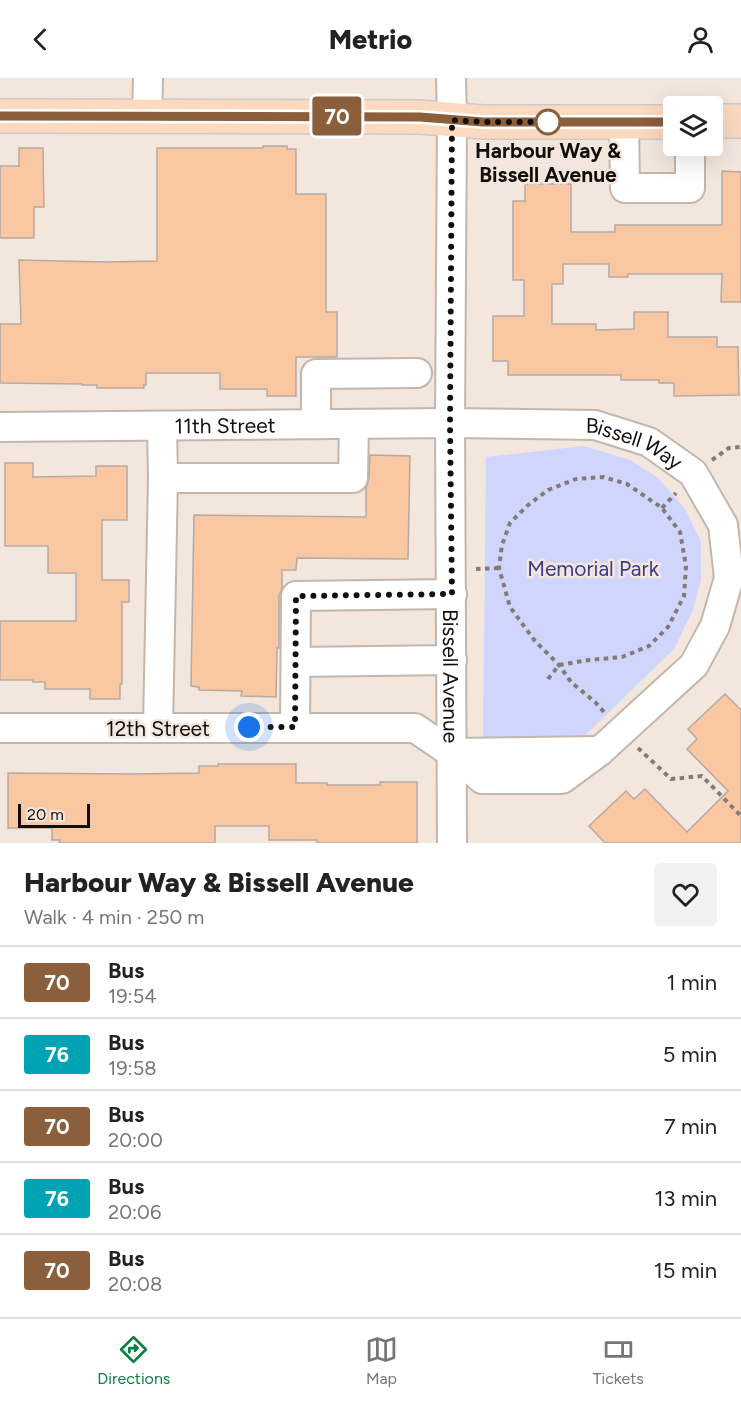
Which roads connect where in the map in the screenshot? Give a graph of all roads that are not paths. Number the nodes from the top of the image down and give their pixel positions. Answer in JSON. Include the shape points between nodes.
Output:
{"nodes":[{"id":1,"x":148,"y":78,"type":"edge"},
{"id":2,"x":451,"y":78,"type":"edge"},
{"id":3,"x":0,"y":116,"type":"edge"},
{"id":4,"x":147,"y":116,"type":"junction"},
{"id":5,"x":452,"y":120,"type":"junction"},
{"id":6,"x":624,"y":122,"type":"junction"},
{"id":7,"x":663,"y":122,"type":"edge"},
{"id":8,"x":723,"y":122,"type":"edge"},
{"id":9,"x":741,"y":122,"type":"edge"},
{"id":10,"x":690,"y":156,"type":"edge"},
{"id":11,"x":417,"y":373,"type":"dead end"},
{"id":12,"x":450,"y":423,"type":"junction"},
{"id":13,"x":316,"y":424,"type":"junction"},
{"id":14,"x":354,"y":424,"type":"junction"},
{"id":15,"x":162,"y":426,"type":"junction"},
{"id":16,"x":0,"y":427,"type":"edge"},
{"id":17,"x":163,"y":478,"type":"junction"},
{"id":18,"x":452,"y":594,"type":"junction"},
{"id":19,"x":452,"y":660,"type":"junction"},
{"id":20,"x":296,"y":662,"type":"junction"},
{"id":21,"x":295,"y":727,"type":"junction"},
{"id":22,"x":0,"y":728,"type":"edge"},
{"id":23,"x":158,"y":728,"type":"junction"},
{"id":24,"x":452,"y":753,"type":"junction"},
{"id":25,"x":452,"y":843,"type":"edge"}],
"edges":[{"from":1,"to":4,"type":"street"},
{"from":2,"to":5,"type":"street","name":"Bissell Avenue"},
{"from":3,"to":4,"type":"main road"},
{"from":4,"to":5,"type":"main road"},
{"from":5,"to":6,"type":"main road"},
{"from":5,"to":12,"type":"street","name":"Bissell Avenue"},
{"from":6,"to":7,"type":"main road"},
{"from":6,"to":10,"type":"street","via":[[625,188],[690,188]]},
{"from":8,"to":9,"type":"main road"},
{"from":11,"to":13,"type":"street","via":[[316,374]]},
{"from":12,"to":14,"type":"street","name":"11th Street"},
{"from":12,"to":18,"type":"street","name":"Bissell Avenue"},
{"from":12,"to":24,"type":"street","name":"Bissell Way","via":[[595,425],[649,442],[693,473],[723,525],[729,578],[714,626],[694,665],[600,751]]},
{"from":13,"to":14,"type":"street","name":"11th Street"},
{"from":13,"to":15,"type":"street","name":"11th Street"},
{"from":14,"to":17,"type":"street","via":[[353,478]]},
{"from":15,"to":16,"type":"street","name":"11th Street"},
{"from":15,"to":17,"type":"street"},
{"from":17,"to":23,"type":"street"},
{"from":18,"to":19,"type":"street","name":"Bissell Avenue"},
{"from":18,"to":20,"type":"street","via":[[296,596]]},
{"from":19,"to":20,"type":"street"},
{"from":19,"to":24,"type":"street","name":"Bissell Avenue"},
{"from":20,"to":21,"type":"street"},
{"from":21,"to":23,"type":"street","name":"12th Street"},
{"from":21,"to":24,"type":"street","name":"12th Street","via":[[415,728]]},
{"from":22,"to":23,"type":"street","name":"12th Street"},
{"from":24,"to":25,"type":"street","name":"Bissell Avenue"}]}
